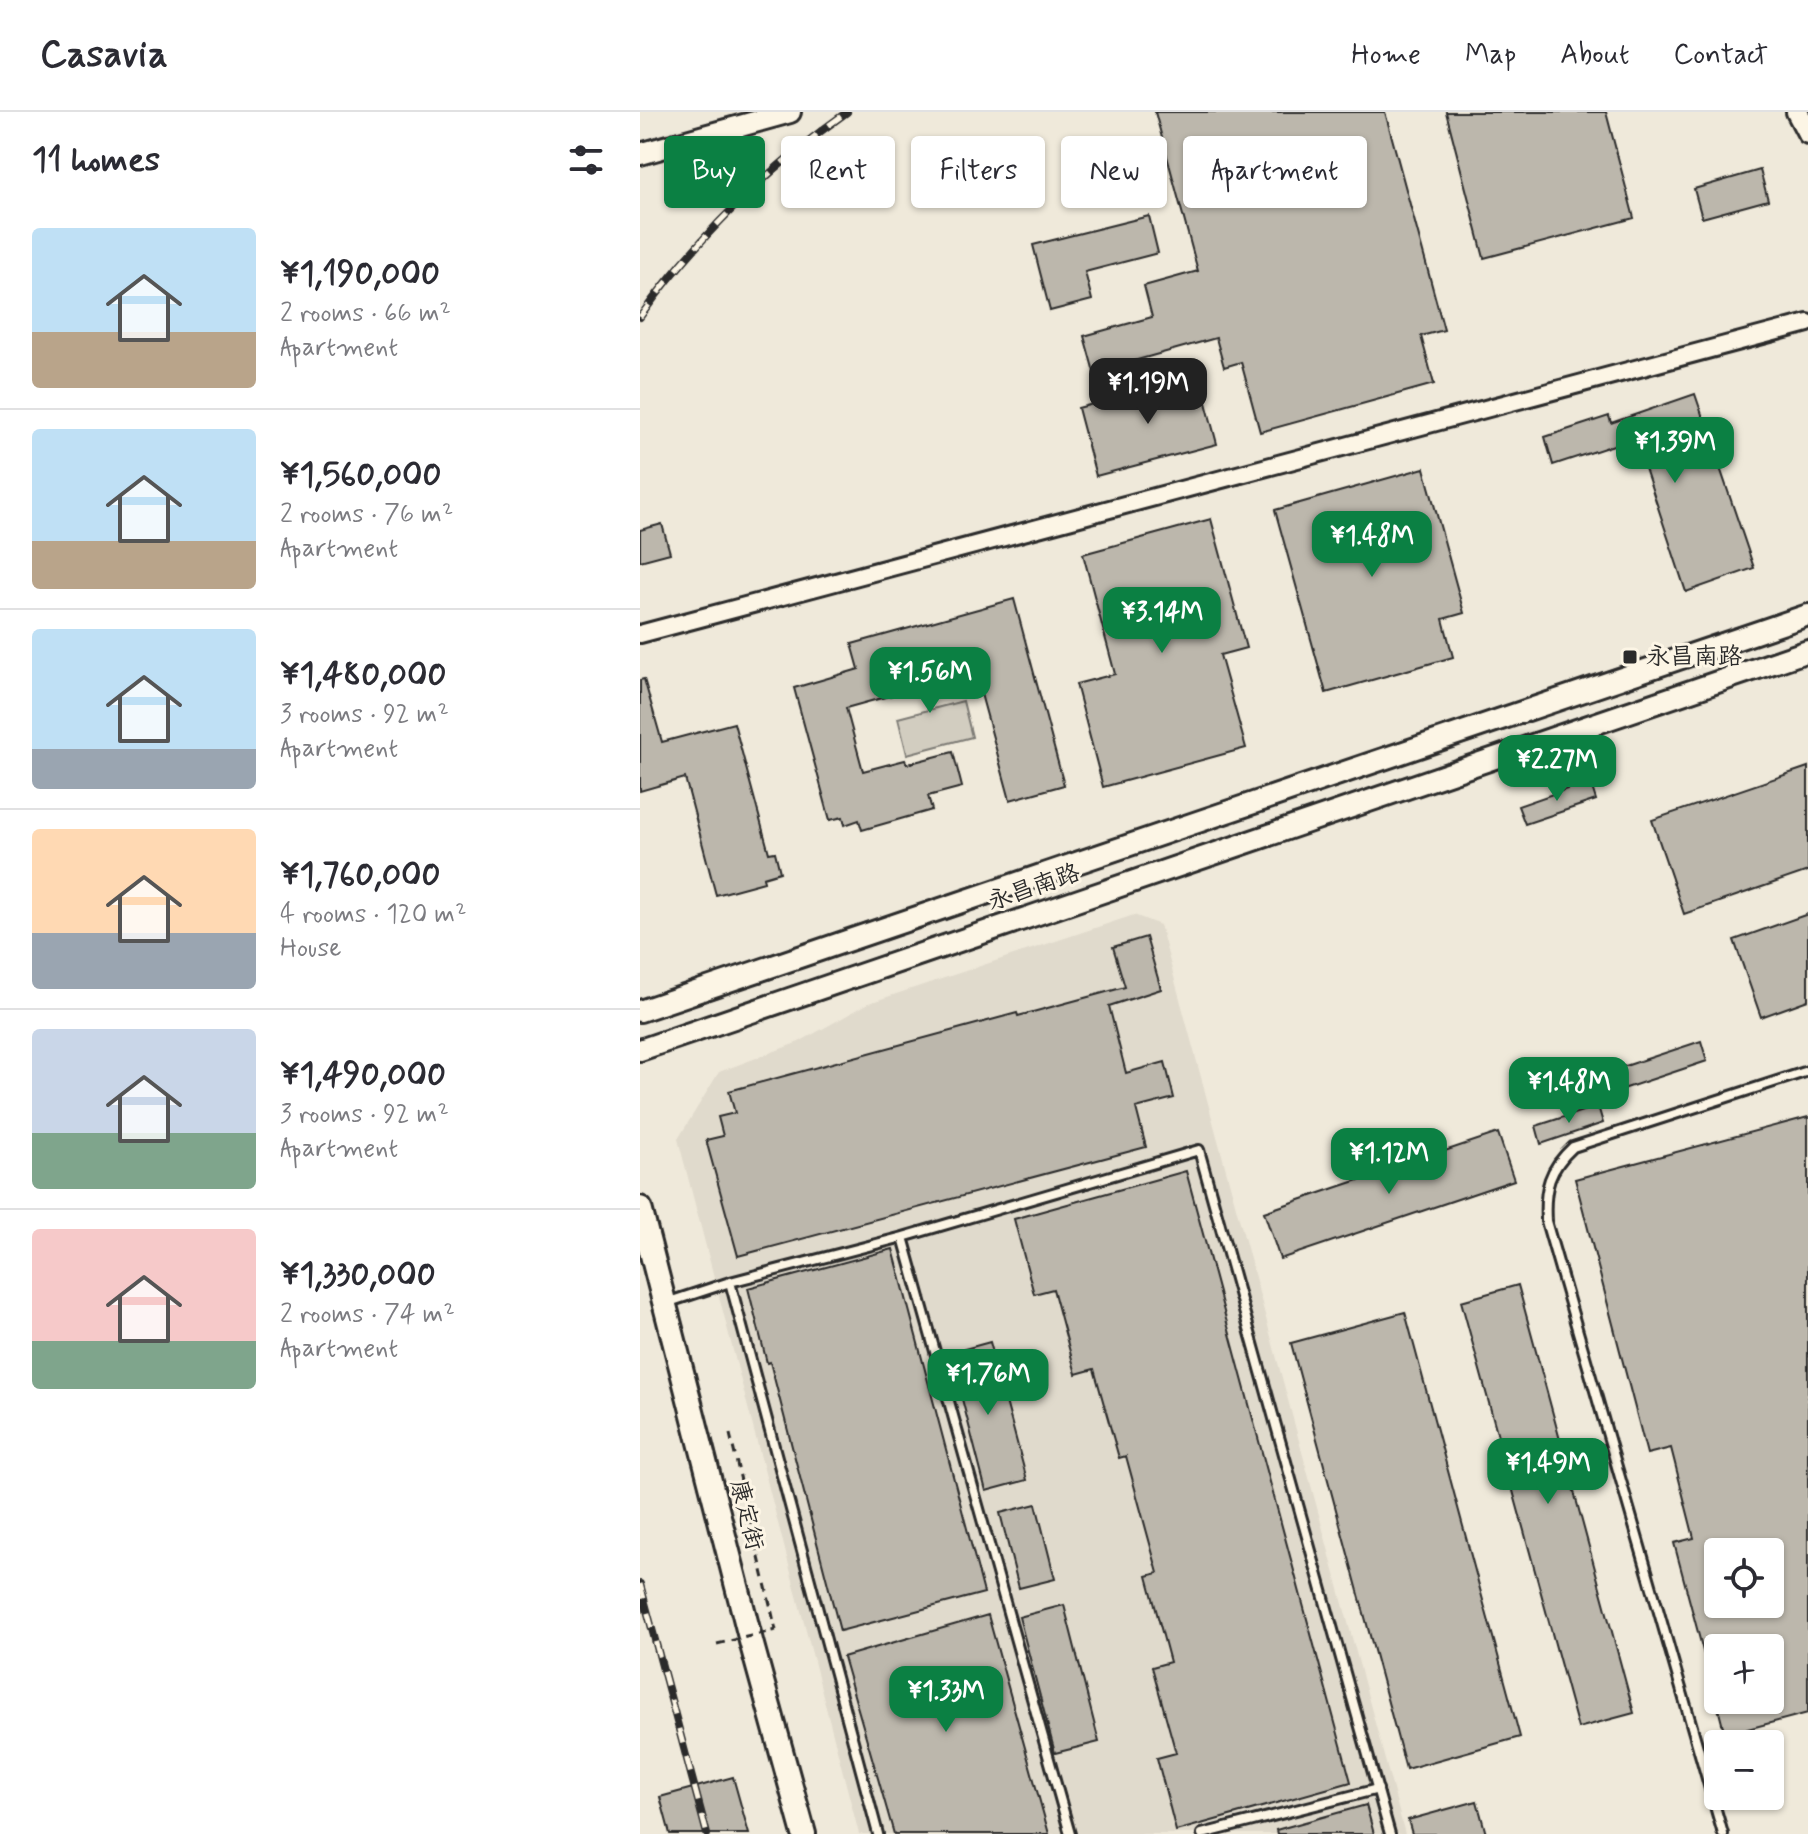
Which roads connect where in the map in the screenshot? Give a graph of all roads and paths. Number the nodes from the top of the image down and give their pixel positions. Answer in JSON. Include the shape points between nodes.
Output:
{"nodes":[{"id":1,"x":790,"y":112,"type":"edge"},
{"id":2,"x":1797,"y":112,"type":"edge"},
{"id":3,"x":1808,"y":133,"type":"edge"},
{"id":4,"x":640,"y":154,"type":"edge"},
{"id":5,"x":1808,"y":323,"type":"edge"},
{"id":6,"x":1808,"y":615,"type":"edge"},
{"id":7,"x":640,"y":634,"type":"edge"},
{"id":8,"x":1808,"y":651,"type":"edge"},
{"id":9,"x":640,"y":1011,"type":"edge"},
{"id":10,"x":640,"y":1050,"type":"edge"},
{"id":11,"x":1808,"y":1071,"type":"edge"},
{"id":12,"x":640,"y":1208,"type":"edge"},
{"id":13,"x":903,"y":1237,"type":"junction"},
{"id":14,"x":730,"y":1282,"type":"junction"},
{"id":15,"x":665,"y":1304,"type":"junction"},
{"id":16,"x":730,"y":1434,"type":"dead end"},
{"id":17,"x":717,"y":1644,"type":"dead end"},
{"id":18,"x":1378,"y":1789,"type":"junction"},
{"id":19,"x":804,"y":1834,"type":"edge"},
{"id":20,"x":878,"y":1834,"type":"edge"},
{"id":21,"x":1070,"y":1834,"type":"edge"},
{"id":22,"x":1202,"y":1834,"type":"edge"},
{"id":23,"x":1390,"y":1834,"type":"edge"},
{"id":24,"x":1723,"y":1834,"type":"edge"}],
"edges":[{"from":1,"to":4,"type":"street"},
{"from":2,"to":3,"type":"street"},
{"from":5,"to":7,"type":"street"},
{"from":6,"to":9,"type":"street","name":"永昌南路"},
{"from":8,"to":10,"type":"street","name":"永昌南路"},
{"from":11,"to":24,"type":"lane","via":[[1573,1147],[1555,1164],[1544,1198],[1546,1221]]},
{"from":12,"to":15,"type":"main road","name":"康定街"},
{"from":13,"to":14,"type":"lane"},
{"from":13,"to":18,"type":"lane","via":[[1199,1150]]},
{"from":13,"to":21,"type":"lane"},
{"from":14,"to":15,"type":"lane"},
{"from":14,"to":20,"type":"lane"},
{"from":15,"to":19,"type":"main road","name":"康定街"},
{"from":16,"to":17,"type":"path","bridge":true,"via":[[776,1630]]},
{"from":18,"to":22,"type":"lane"},
{"from":18,"to":23,"type":"lane"}]}
